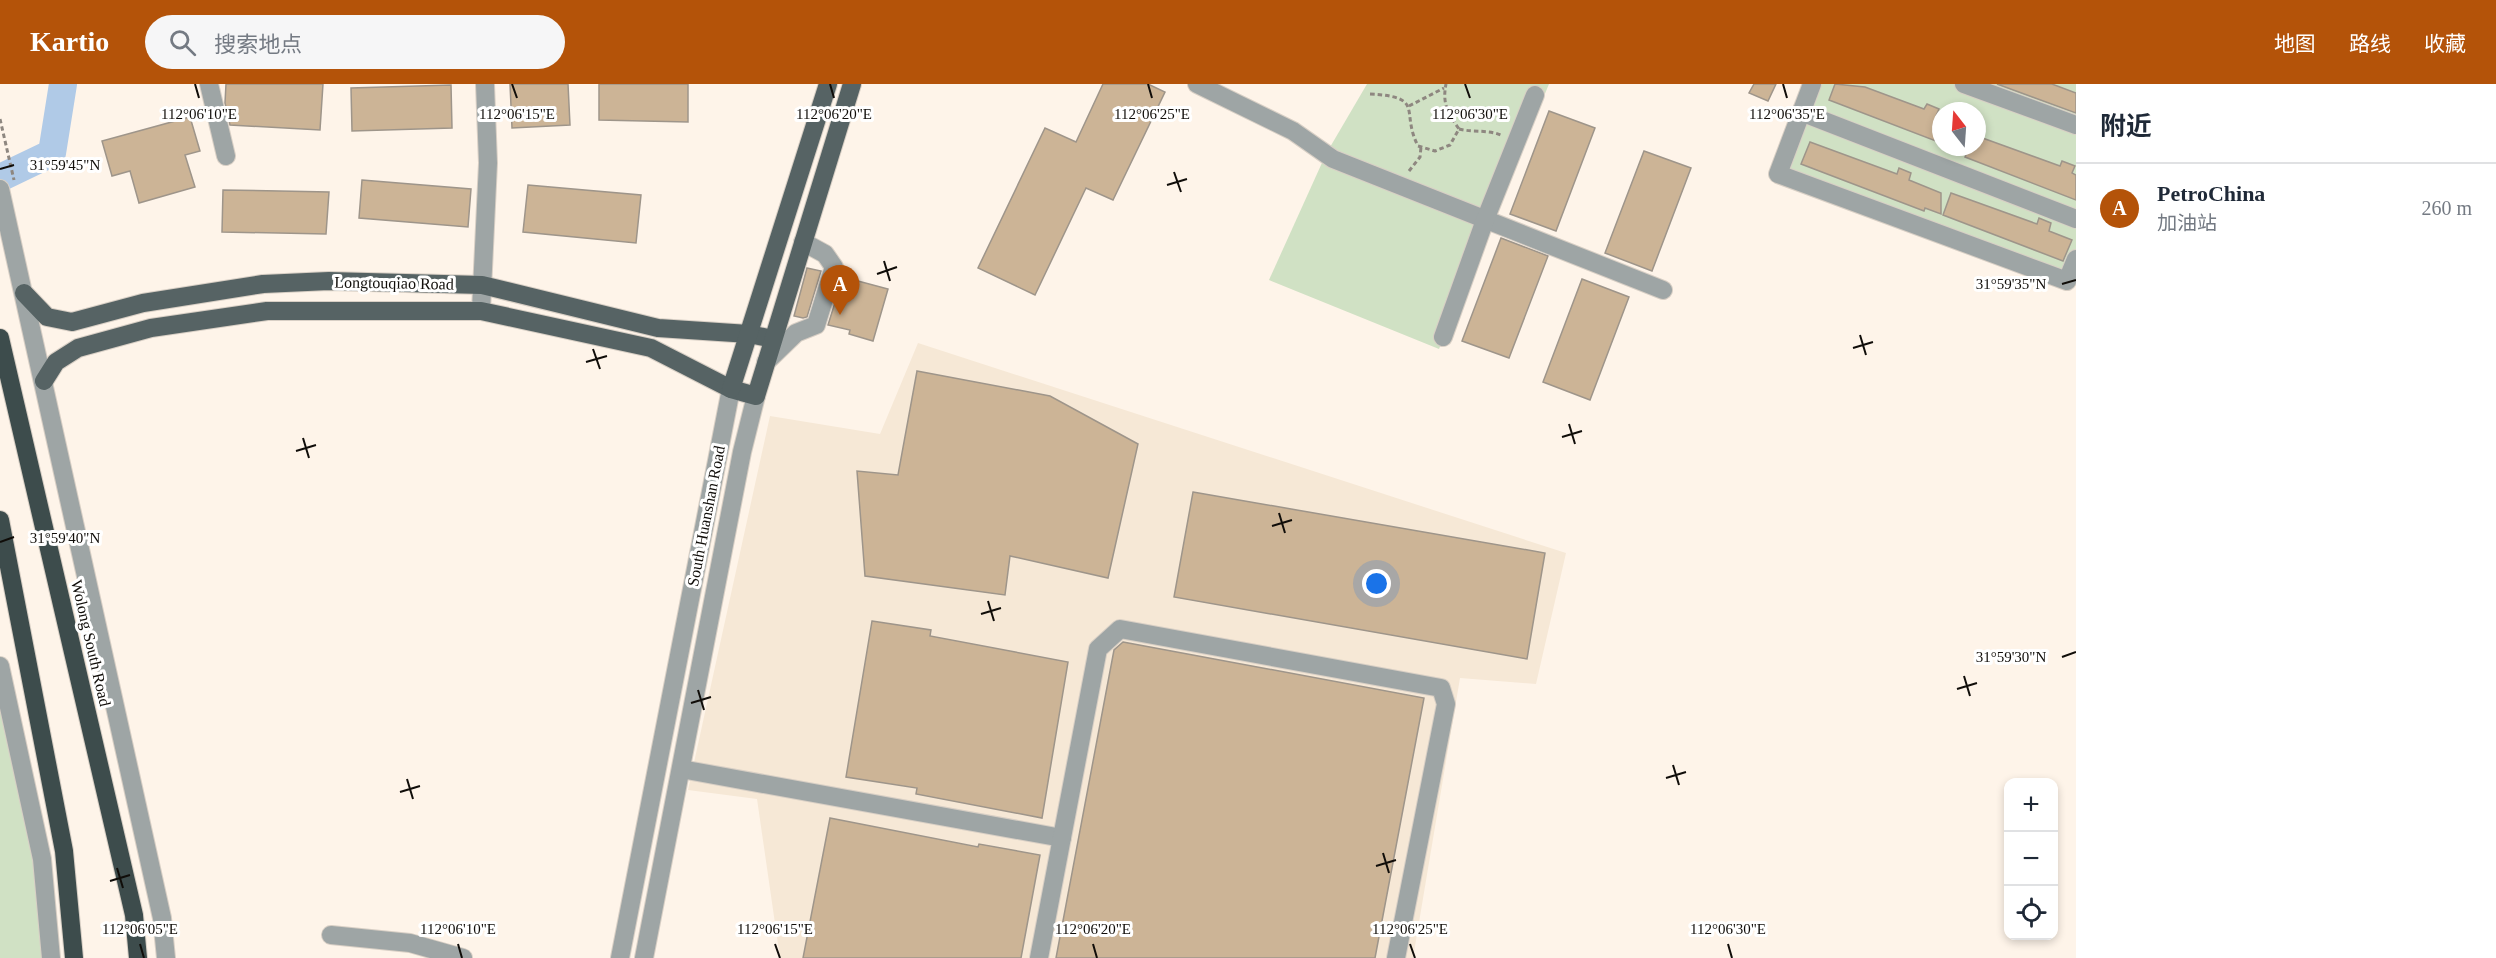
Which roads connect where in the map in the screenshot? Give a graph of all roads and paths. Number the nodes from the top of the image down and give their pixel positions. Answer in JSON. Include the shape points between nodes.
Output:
{"nodes":[{"id":1,"x":209,"y":84,"type":"edge"},
{"id":2,"x":485,"y":84,"type":"edge"},
{"id":3,"x":828,"y":84,"type":"edge"},
{"id":4,"x":852,"y":84,"type":"edge"},
{"id":5,"x":1197,"y":84,"type":"edge"},
{"id":6,"x":1812,"y":84,"type":"edge"},
{"id":7,"x":1964,"y":84,"type":"edge"},
{"id":8,"x":1446,"y":86,"type":"edge"},
{"id":9,"x":1370,"y":94,"type":"dead end"},
{"id":10,"x":1535,"y":95,"type":"dead end"},
{"id":11,"x":1409,"y":106,"type":"junction"},
{"id":12,"x":1801,"y":112,"type":"junction"},
{"id":13,"x":0,"y":119,"type":"edge"},
{"id":14,"x":2076,"y":125,"type":"edge"},
{"id":15,"x":1459,"y":129,"type":"junction"},
{"id":16,"x":1516,"y":142,"type":"junction"},
{"id":17,"x":1421,"y":147,"type":"junction"},
{"id":18,"x":226,"y":156,"type":"dead end"},
{"id":19,"x":1392,"y":183,"type":"junction"},
{"id":20,"x":8,"y":187,"type":"edge"},
{"id":21,"x":2076,"y":219,"type":"edge"},
{"id":22,"x":1485,"y":220,"type":"junction"},
{"id":23,"x":803,"y":242,"type":"junction"},
{"id":24,"x":2074,"y":269,"type":"edge"},
{"id":25,"x":482,"y":285,"type":"junction"},
{"id":26,"x":1663,"y":290,"type":"dead end"},
{"id":27,"x":24,"y":294,"type":"junction"},
{"id":28,"x":481,"y":311,"type":"junction"},
{"id":29,"x":748,"y":334,"type":"junction"},
{"id":30,"x":1443,"y":337,"type":"dead end"},
{"id":31,"x":0,"y":338,"type":"edge"},
{"id":32,"x":773,"y":339,"type":"junction"},
{"id":33,"x":766,"y":362,"type":"junction"},
{"id":34,"x":44,"y":381,"type":"junction"},
{"id":35,"x":731,"y":389,"type":"junction"},
{"id":36,"x":756,"y":396,"type":"junction"},
{"id":37,"x":0,"y":520,"type":"edge"},
{"id":38,"x":0,"y":666,"type":"edge"},
{"id":39,"x":681,"y":770,"type":"junction"},
{"id":40,"x":1062,"y":838,"type":"junction"},
{"id":41,"x":331,"y":935,"type":"dead end"},
{"id":42,"x":51,"y":958,"type":"edge"},
{"id":43,"x":74,"y":958,"type":"edge"},
{"id":44,"x":138,"y":958,"type":"edge"},
{"id":45,"x":166,"y":958,"type":"edge"},
{"id":46,"x":463,"y":958,"type":"edge"},
{"id":47,"x":620,"y":958,"type":"edge"},
{"id":48,"x":644,"y":958,"type":"edge"},
{"id":49,"x":1039,"y":958,"type":"edge"},
{"id":50,"x":1396,"y":958,"type":"edge"}],
"edges":[{"from":1,"to":18,"type":"street"},
{"from":2,"to":25,"type":"street","via":[[488,163]]},
{"from":3,"to":29,"type":"main road","name":"South Huanshan Road"},
{"from":4,"to":23,"type":"main road","name":"South Huanshan Road"},
{"from":5,"to":19,"type":"street","via":[[1293,131],[1334,159]]},
{"from":6,"to":12,"type":"street"},
{"from":7,"to":14,"type":"street"},
{"from":8,"to":11,"type":"path"},
{"from":8,"to":15,"type":"path","via":[[1444,103]]},
{"from":9,"to":11,"type":"path","via":[[1394,95]]},
{"from":10,"to":16,"type":"street"},
{"from":11,"to":17,"type":"path","via":[[1412,135]]},
{"from":12,"to":21,"type":"street"},
{"from":12,"to":24,"type":"street","via":[[1778,174],[2067,281]]},
{"from":13,"to":20,"type":"path"},
{"from":15,"to":16,"type":"path","via":[[1475,133],[1491,130]]},
{"from":15,"to":17,"type":"path","via":[[1450,145],[1435,151]]},
{"from":16,"to":22,"type":"street"},
{"from":17,"to":19,"type":"path","via":[[1417,163]]},
{"from":19,"to":22,"type":"street"},
{"from":20,"to":27,"type":"street","via":[[11,235]]},
{"from":22,"to":26,"type":"street"},
{"from":22,"to":30,"type":"street"},
{"from":23,"to":32,"type":"main road","name":"South Huanshan Road"},
{"from":23,"to":33,"type":"street","via":[[825,254],[834,267],[816,325],[796,333]]},
{"from":25,"to":27,"type":"main road","name":"Longtouqiao Road","via":[[330,281],[263,284],[143,303],[72,322],[47,317]]},
{"from":25,"to":28,"type":"street"},
{"from":25,"to":29,"type":"main road","name":"Longtouqiao Road","via":[[658,328]]},
{"from":27,"to":34,"type":"street"},
{"from":28,"to":34,"type":"main road","name":"Longtouqiao Road","via":[[267,311],[151,328],[78,348],[56,362]]},
{"from":28,"to":35,"type":"main road","name":"Longtouqiao Road","via":[[651,348]]},
{"from":29,"to":32,"type":"main road","name":"Longtouqiao Road"},
{"from":29,"to":35,"type":"main road","name":"South Huanshan Road"},
{"from":31,"to":44,"type":"highway","name":"Wolong South Road","via":[[134,915]]},
{"from":32,"to":33,"type":"main road","name":"South Huanshan Road"},
{"from":33,"to":36,"type":"main road","name":"South Huanshan Road"},
{"from":34,"to":45,"type":"street","via":[[162,918]]},
{"from":35,"to":36,"type":"main road","name":"Longtouqiao Road"},
{"from":35,"to":47,"type":"street","name":"South Huanshan Road"},
{"from":36,"to":39,"type":"street","name":"South Huanshan Road"},
{"from":37,"to":43,"type":"highway","via":[[64,851]]},
{"from":38,"to":42,"type":"street","via":[[42,859]]},
{"from":39,"to":40,"type":"street"},
{"from":39,"to":48,"type":"street","name":"South Huanshan Road"},
{"from":40,"to":49,"type":"street"},
{"from":40,"to":50,"type":"street","via":[[1098,649],[1120,629],[1442,688],[1446,704]]},
{"from":41,"to":46,"type":"street","via":[[410,943]]}]}
